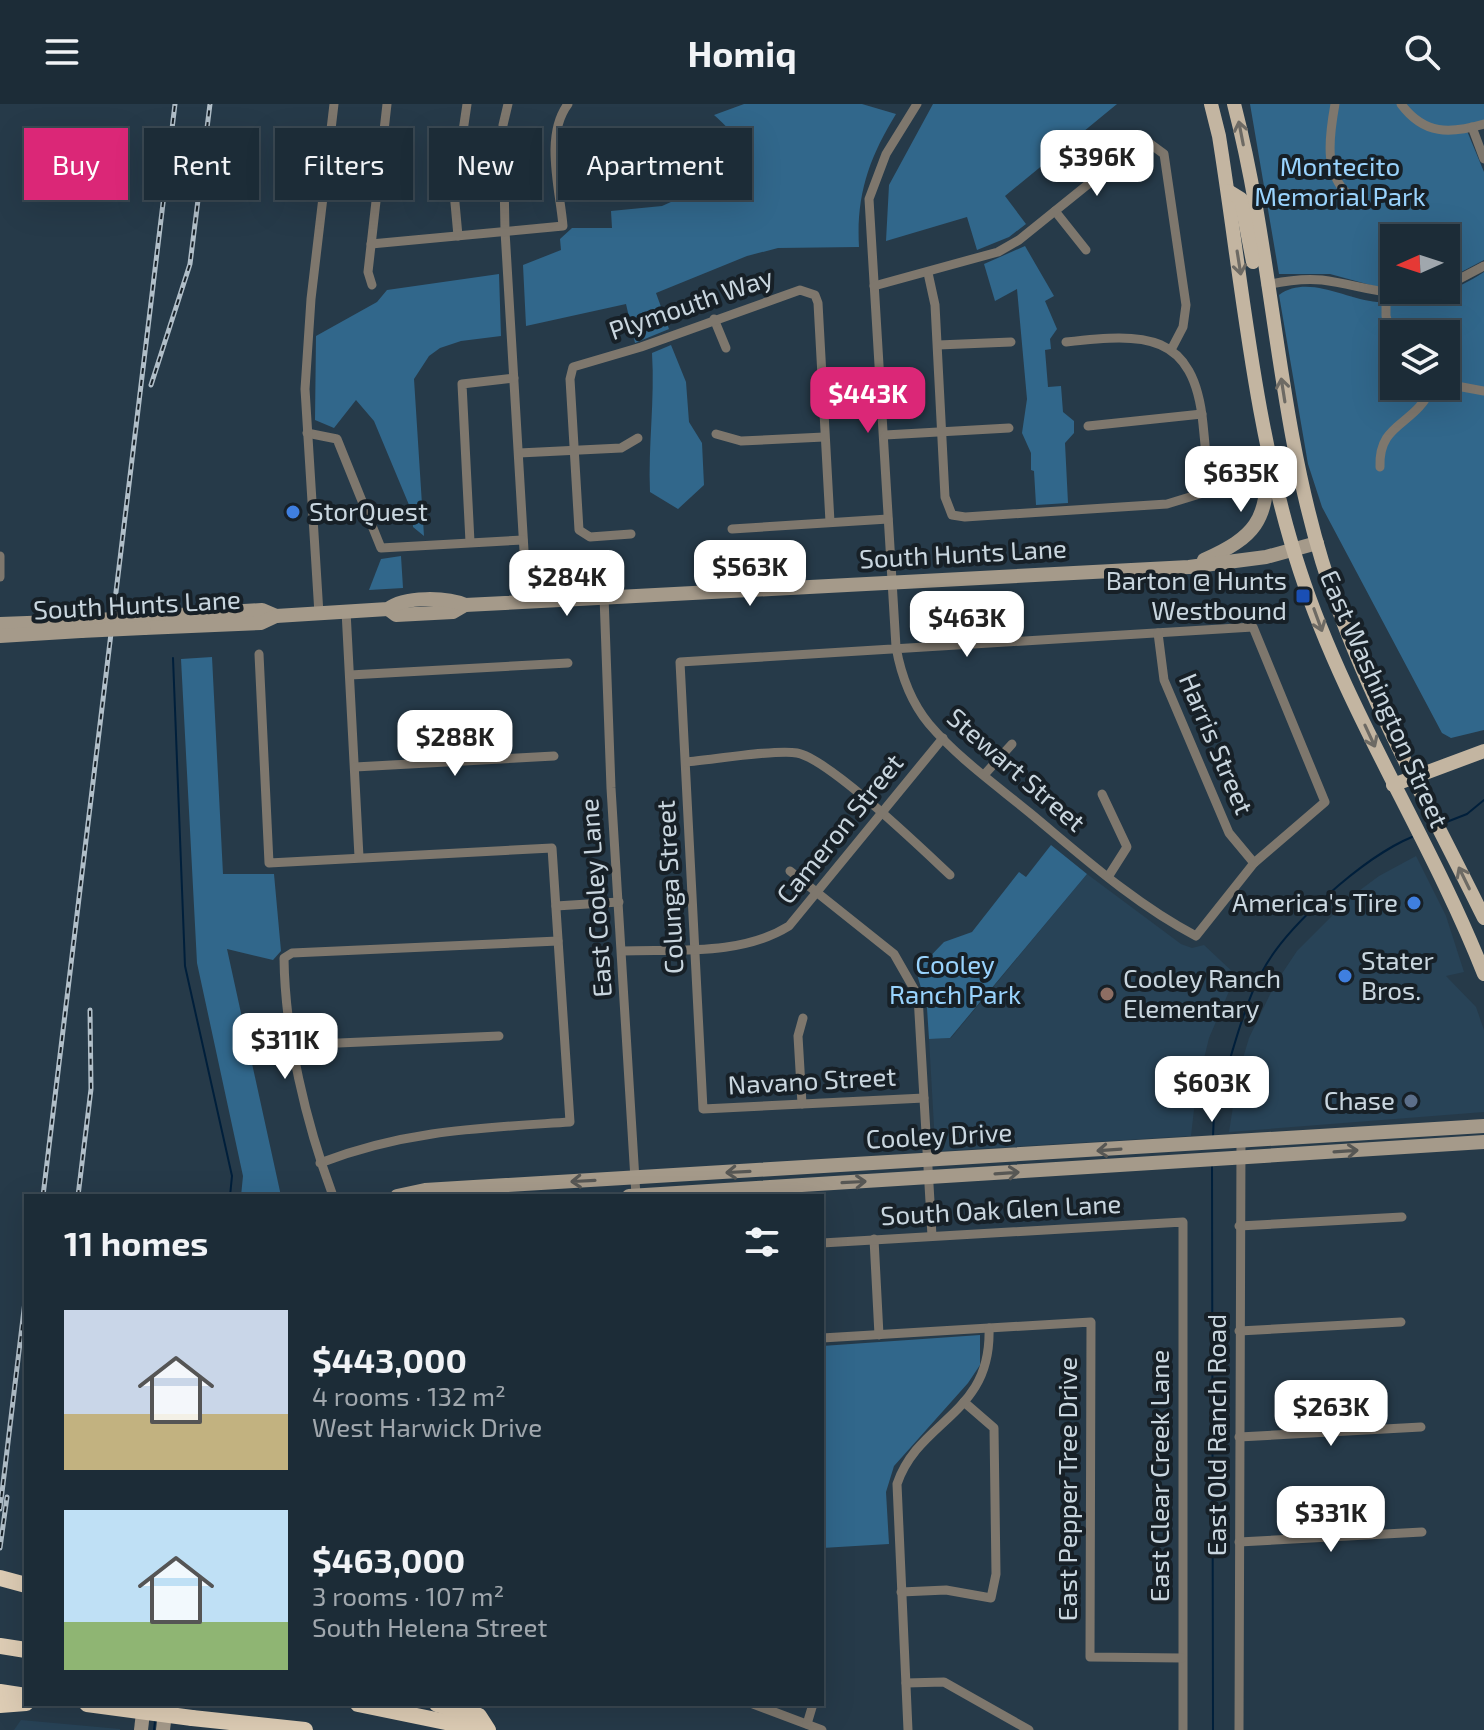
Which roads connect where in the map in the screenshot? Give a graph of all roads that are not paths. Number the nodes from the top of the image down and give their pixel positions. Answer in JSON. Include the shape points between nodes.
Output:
{"nodes":[{"id":1,"x":334,"y":104,"type":"edge"},
{"id":2,"x":387,"y":104,"type":"edge"},
{"id":3,"x":467,"y":104,"type":"edge"},
{"id":4,"x":508,"y":104,"type":"edge"},
{"id":5,"x":568,"y":104,"type":"edge"},
{"id":6,"x":917,"y":104,"type":"edge"},
{"id":7,"x":1211,"y":104,"type":"edge"},
{"id":8,"x":1236,"y":104,"type":"edge"},
{"id":9,"x":1335,"y":104,"type":"edge"},
{"id":10,"x":1401,"y":104,"type":"edge"},
{"id":11,"x":1484,"y":124,"type":"edge"},
{"id":12,"x":1472,"y":127,"type":"junction"},
{"id":13,"x":331,"y":128,"type":"edge"},
{"id":14,"x":384,"y":128,"type":"edge"},
{"id":15,"x":1484,"y":159,"type":"edge"},
{"id":16,"x":558,"y":172,"type":"edge"},
{"id":17,"x":1228,"y":191,"type":"junction"},
{"id":18,"x":323,"y":200,"type":"edge"},
{"id":19,"x":376,"y":200,"type":"edge"},
{"id":20,"x":561,"y":200,"type":"edge"},
{"id":21,"x":1356,"y":200,"type":"dead end"},
{"id":22,"x":1055,"y":211,"type":"junction"},
{"id":23,"x":505,"y":231,"type":"junction"},
{"id":24,"x":458,"y":236,"type":"junction"},
{"id":25,"x":371,"y":244,"type":"junction"},
{"id":26,"x":1086,"y":250,"type":"dead end"},
{"id":27,"x":1484,"y":266,"type":"edge"},
{"id":28,"x":928,"y":273,"type":"junction"},
{"id":29,"x":1460,"y":279,"type":"edge"},
{"id":30,"x":372,"y":285,"type":"dead end"},
{"id":31,"x":1266,"y":285,"type":"junction"},
{"id":32,"x":874,"y":286,"type":"junction"},
{"id":33,"x":1380,"y":292,"type":"edge"},
{"id":34,"x":714,"y":319,"type":"junction"},
{"id":35,"x":1011,"y":342,"type":"dead end"},
{"id":36,"x":1066,"y":342,"type":"dead end"},
{"id":37,"x":938,"y":345,"type":"junction"},
{"id":38,"x":726,"y":348,"type":"dead end"},
{"id":39,"x":1172,"y":348,"type":"junction"},
{"id":40,"x":514,"y":378,"type":"junction"},
{"id":41,"x":1460,"y":387,"type":"edge"},
{"id":42,"x":1484,"y":391,"type":"edge"},
{"id":43,"x":1426,"y":400,"type":"edge"},
{"id":44,"x":1202,"y":414,"type":"junction"},
{"id":45,"x":1088,"y":426,"type":"dead end"},
{"id":46,"x":1009,"y":428,"type":"dead end"},
{"id":47,"x":942,"y":432,"type":"junction"},
{"id":48,"x":307,"y":433,"type":"junction"},
{"id":49,"x":716,"y":434,"type":"dead end"},
{"id":50,"x":885,"y":435,"type":"junction"},
{"id":51,"x":824,"y":437,"type":"junction"},
{"id":52,"x":638,"y":438,"type":"dead end"},
{"id":53,"x":1267,"y":444,"type":"junction"},
{"id":54,"x":574,"y":451,"type":"junction"},
{"id":55,"x":519,"y":453,"type":"junction"},
{"id":56,"x":1380,"y":467,"type":"dead end"},
{"id":57,"x":888,"y":519,"type":"junction"},
{"id":58,"x":830,"y":522,"type":"junction"},
{"id":59,"x":732,"y":529,"type":"dead end"},
{"id":60,"x":631,"y":534,"type":"dead end"},
{"id":61,"x":523,"y":540,"type":"junction"},
{"id":62,"x":470,"y":542,"type":"junction"},
{"id":63,"x":1317,"y":543,"type":"junction"},
{"id":64,"x":1294,"y":550,"type":"junction"},
{"id":65,"x":0,"y":556,"type":"edge"},
{"id":66,"x":1189,"y":567,"type":"junction"},
{"id":67,"x":0,"y":577,"type":"edge"},
{"id":68,"x":891,"y":581,"type":"junction"},
{"id":69,"x":604,"y":596,"type":"junction"},
{"id":70,"x":527,"y":601,"type":"junction"},
{"id":71,"x":346,"y":611,"type":"junction"},
{"id":72,"x":319,"y":614,"type":"junction"},
{"id":73,"x":0,"y":624,"type":"edge"},
{"id":74,"x":81,"y":626,"type":"junction"},
{"id":75,"x":1158,"y":633,"type":"junction"},
{"id":76,"x":0,"y":636,"type":"edge"},
{"id":77,"x":896,"y":647,"type":"junction"},
{"id":78,"x":259,"y":654,"type":"dead end"},
{"id":79,"x":568,"y":663,"type":"dead end"},
{"id":80,"x":350,"y":675,"type":"junction"},
{"id":81,"x":943,"y":738,"type":"junction"},
{"id":82,"x":1012,"y":744,"type":"dead end"},
{"id":83,"x":1484,"y":751,"type":"edge"},
{"id":84,"x":554,"y":756,"type":"dead end"},
{"id":85,"x":686,"y":762,"type":"junction"},
{"id":86,"x":355,"y":767,"type":"junction"},
{"id":87,"x":984,"y":775,"type":"junction"},
{"id":88,"x":1414,"y":776,"type":"junction"},
{"id":89,"x":1393,"y":785,"type":"junction"},
{"id":90,"x":1102,"y":794,"type":"dead end"},
{"id":91,"x":882,"y":813,"type":"junction"},
{"id":92,"x":359,"y":857,"type":"junction"},
{"id":93,"x":1254,"y":863,"type":"junction"},
{"id":94,"x":790,"y":871,"type":"dead end"},
{"id":95,"x":950,"y":875,"type":"dead end"},
{"id":96,"x":1108,"y":877,"type":"junction"},
{"id":97,"x":819,"y":893,"type":"junction"},
{"id":98,"x":619,"y":902,"type":"junction"},
{"id":99,"x":556,"y":906,"type":"junction"},
{"id":100,"x":1484,"y":918,"type":"edge"},
{"id":101,"x":558,"y":941,"type":"junction"},
{"id":102,"x":695,"y":948,"type":"junction"},
{"id":103,"x":622,"y":951,"type":"junction"},
{"id":104,"x":1481,"y":959,"type":"edge"},
{"id":105,"x":803,"y":1018,"type":"dead end"},
{"id":106,"x":499,"y":1036,"type":"dead end"},
{"id":107,"x":293,"y":1045,"type":"junction"},
{"id":108,"x":924,"y":1098,"type":"junction"},
{"id":109,"x":802,"y":1104,"type":"junction"},
{"id":110,"x":703,"y":1109,"type":"joint"},
{"id":111,"x":1484,"y":1126,"type":"edge"},
{"id":112,"x":1388,"y":1140,"type":"junction"},
{"id":113,"x":1241,"y":1141,"type":"junction"},
{"id":114,"x":1484,"y":1142,"type":"edge"},
{"id":115,"x":1307,"y":1145,"type":"junction"},
{"id":116,"x":1188,"y":1152,"type":"junction"},
{"id":117,"x":1166,"y":1154,"type":"junction"},
{"id":118,"x":1240,"y":1157,"type":"junction"},
{"id":119,"x":927,"y":1161,"type":"junction"},
{"id":120,"x":320,"y":1163,"type":"junction"},
{"id":121,"x":636,"y":1178,"type":"junction"},
{"id":122,"x":929,"y":1178,"type":"junction"},
{"id":123,"x":332,"y":1194,"type":"edge"},
{"id":124,"x":406,"y":1194,"type":"edge"},
{"id":125,"x":636,"y":1194,"type":"edge"},
{"id":126,"x":669,"y":1194,"type":"edge"},
{"id":127,"x":1402,"y":1217,"type":"dead end"},
{"id":128,"x":1183,"y":1222,"type":"joint"},
{"id":129,"x":1239,"y":1226,"type":"junction"},
{"id":130,"x":932,"y":1236,"type":"junction"},
{"id":131,"x":874,"y":1239,"type":"junction"},
{"id":132,"x":824,"y":1243,"type":"edge"},
{"id":133,"x":1401,"y":1322,"type":"dead end"},
{"id":134,"x":989,"y":1328,"type":"junction"},
{"id":135,"x":1239,"y":1331,"type":"junction"},
{"id":136,"x":879,"y":1335,"type":"junction"},
{"id":137,"x":824,"y":1338,"type":"edge"},
{"id":138,"x":964,"y":1402,"type":"junction"},
{"id":139,"x":1421,"y":1427,"type":"dead end"},
{"id":140,"x":1239,"y":1437,"type":"junction"},
{"id":141,"x":1422,"y":1532,"type":"dead end"},
{"id":142,"x":1239,"y":1542,"type":"junction"},
{"id":143,"x":0,"y":1578,"type":"edge"},
{"id":144,"x":24,"y":1584,"type":"edge"},
{"id":145,"x":901,"y":1592,"type":"junction"},
{"id":146,"x":0,"y":1646,"type":"edge"},
{"id":147,"x":24,"y":1650,"type":"edge"},
{"id":148,"x":1182,"y":1658,"type":"junction"},
{"id":149,"x":906,"y":1683,"type":"junction"},
{"id":150,"x":0,"y":1692,"type":"edge"},
{"id":151,"x":24,"y":1696,"type":"edge"},
{"id":152,"x":24,"y":1703,"type":"edge"},
{"id":153,"x":0,"y":1705,"type":"edge"},
{"id":154,"x":102,"y":1706,"type":"edge"},
{"id":155,"x":144,"y":1706,"type":"edge"},
{"id":156,"x":166,"y":1706,"type":"edge"},
{"id":157,"x":368,"y":1706,"type":"edge"},
{"id":158,"x":444,"y":1706,"type":"edge"},
{"id":159,"x":758,"y":1706,"type":"edge"},
{"id":160,"x":812,"y":1706,"type":"edge"},
{"id":161,"x":807,"y":1724,"type":"junction"},
{"id":162,"x":141,"y":1730,"type":"edge"},
{"id":163,"x":163,"y":1730,"type":"edge"},
{"id":164,"x":305,"y":1730,"type":"edge"},
{"id":165,"x":486,"y":1730,"type":"edge"},
{"id":166,"x":822,"y":1730,"type":"edge"},
{"id":167,"x":908,"y":1730,"type":"edge"},
{"id":168,"x":1029,"y":1730,"type":"edge"},
{"id":169,"x":1183,"y":1730,"type":"edge"},
{"id":170,"x":1239,"y":1730,"type":"edge"}],
"edges":[{"from":1,"to":13,"type":"street"},
{"from":2,"to":14,"type":"street"},
{"from":3,"to":24,"type":"street","via":[[454,192]]},
{"from":4,"to":23,"type":"street","via":[[502,146]]},
{"from":5,"to":16,"type":"street","via":[[557,128]]},
{"from":6,"to":32,"type":"street","name":"Stewart Street","via":[[886,154],[869,199]]},
{"from":7,"to":17,"type":"main road","name":"East Washington Street"},
{"from":31,"to":8,"type":"main road","name":"East Washington Street","one_way":true},
{"from":9,"to":21,"type":"street","via":[[1329,146],[1332,168]]},
{"from":10,"to":12,"type":"street","via":[[1428,129]]},
{"from":11,"to":12,"type":"street"},
{"from":12,"to":15,"type":"street"},
{"from":17,"to":31,"type":"main road","via":[[1241,199],[1255,274]]},
{"from":17,"to":53,"type":"main road","name":"East Washington Street","one_way":true},
{"from":18,"to":48,"type":"street","via":[[309,321]]},
{"from":19,"to":25,"type":"street"},
{"from":20,"to":23,"type":"street","via":[[563,226]]},
{"from":22,"to":26,"type":"street"},
{"from":22,"to":28,"type":"street","via":[[998,252]]},
{"from":22,"to":39,"type":"street","via":[[1138,144],[1161,150],[1186,305]]},
{"from":23,"to":24,"type":"street"},
{"from":23,"to":40,"type":"street"},
{"from":24,"to":25,"type":"street"},
{"from":25,"to":30,"type":"street"},
{"from":27,"to":29,"type":"street"},
{"from":28,"to":32,"type":"street"},
{"from":28,"to":37,"type":"street"},
{"from":31,"to":33,"type":"street","via":[[1320,280]]},
{"from":63,"to":31,"type":"main road","name":"East Washington Street","one_way":true,"via":[[1287,417]]},
{"from":32,"to":50,"type":"street","name":"Stewart Street"},
{"from":34,"to":38,"type":"street"},
{"from":34,"to":51,"type":"street","name":"Plymouth Way","via":[[800,290],[815,295]]},
{"from":34,"to":54,"type":"street","name":"Plymouth Way","via":[[573,367]]},
{"from":35,"to":37,"type":"street"},
{"from":36,"to":39,"type":"street","via":[[1138,337]]},
{"from":37,"to":47,"type":"street"},
{"from":39,"to":44,"type":"street","via":[[1193,379]]},
{"from":40,"to":55,"type":"street"},
{"from":40,"to":62,"type":"street","via":[[462,384]]},
{"from":41,"to":42,"type":"street"},
{"from":43,"to":56,"type":"street","via":[[1385,437],[1379,447]]},
{"from":44,"to":45,"type":"street"},
{"from":44,"to":47,"type":"street","via":[[1203,493],[1167,504],[957,517],[945,497]]},
{"from":46,"to":47,"type":"street"},
{"from":47,"to":50,"type":"street"},
{"from":48,"to":62,"type":"street","via":[[337,439],[381,548]]},
{"from":48,"to":72,"type":"street"},
{"from":49,"to":51,"type":"street","via":[[741,441]]},
{"from":50,"to":57,"type":"street","name":"Stewart Street"},
{"from":51,"to":58,"type":"street","name":"Plymouth Way"},
{"from":52,"to":54,"type":"street","via":[[621,448]]},
{"from":53,"to":64,"type":"main road","name":"East Washington Street"},
{"from":53,"to":66,"type":"street","via":[[1268,487],[1258,524],[1234,547]]},
{"from":54,"to":55,"type":"street"},
{"from":54,"to":60,"type":"street","name":"Plymouth Way","via":[[579,530],[590,537]]},
{"from":55,"to":61,"type":"street"},
{"from":57,"to":58,"type":"street"},
{"from":57,"to":68,"type":"street","name":"Stewart Street"},
{"from":58,"to":59,"type":"street"},
{"from":61,"to":62,"type":"street"},
{"from":61,"to":70,"type":"street"},
{"from":63,"to":64,"type":"street","name":"South Hunts Lane"},
{"from":63,"to":88,"type":"main road","name":"East Washington Street","via":[[1350,641]]},
{"from":64,"to":66,"type":"street","name":"South Hunts Lane"},
{"from":64,"to":89,"type":"main road","name":"East Washington Street","one_way":true,"via":[[1323,635]]},
{"from":65,"to":67,"type":"street"},
{"from":66,"to":68,"type":"street","name":"South Hunts Lane"},
{"from":68,"to":69,"type":"street","name":"South Hunts Lane"},
{"from":68,"to":77,"type":"street","name":"Stewart Street"},
{"from":69,"to":70,"type":"street","name":"South Hunts Lane"},
{"from":69,"to":98,"type":"street","name":"East Cooley Lane"},
{"from":70,"to":71,"type":"street","name":"South Hunts Lane","via":[[396,602],[388,609]]},
{"from":71,"to":72,"type":"street","name":"South Hunts Lane"},
{"from":71,"to":80,"type":"street"},
{"from":72,"to":74,"type":"street","name":"South Hunts Lane","bridge":true,"via":[[276,616],[262,610]]},
{"from":73,"to":74,"type":"street","name":"South Hunts Lane"},
{"from":74,"to":76,"type":"street","name":"South Hunts Lane"},
{"from":75,"to":77,"type":"street"},
{"from":75,"to":93,"type":"street","name":"Harris Street","via":[[1160,665],[1170,694],[1229,833]]},
{"from":75,"to":93,"type":"street","via":[[1253,627],[1325,802]]},
{"from":77,"to":81,"type":"street","name":"Stewart Street","via":[[908,691]]},
{"from":77,"to":85,"type":"street","name":"Colunga Street","via":[[680,662]]},
{"from":78,"to":92,"type":"street","via":[[269,863]]},
{"from":79,"to":80,"type":"street"},
{"from":80,"to":86,"type":"street"},
{"from":81,"to":87,"type":"street","name":"Stewart Street"},
{"from":81,"to":91,"type":"street","name":"Cameron Street"},
{"from":82,"to":87,"type":"street"},
{"from":83,"to":88,"type":"main road"},
{"from":84,"to":86,"type":"street"},
{"from":85,"to":91,"type":"street","via":[[797,753]]},
{"from":85,"to":102,"type":"street","name":"Colunga Street"},
{"from":86,"to":92,"type":"street"},
{"from":87,"to":96,"type":"street","name":"Stewart Street"},
{"from":88,"to":89,"type":"main road"},
{"from":100,"to":88,"type":"main road","name":"East Washington Street","one_way":true},
{"from":89,"to":104,"type":"main road","name":"East Washington Street"},
{"from":90,"to":96,"type":"street","via":[[1127,847]]},
{"from":91,"to":95,"type":"street"},
{"from":91,"to":97,"type":"street","name":"Cameron Street"},
{"from":92,"to":99,"type":"street","via":[[552,848]]},
{"from":93,"to":96,"type":"street","name":"Stewart Street","via":[[1196,936]]},
{"from":94,"to":97,"type":"street"},
{"from":97,"to":102,"type":"street","name":"Cameron Street","via":[[789,926],[764,941]]},
{"from":97,"to":108,"type":"street","via":[[894,954],[908,973],[920,1006]]},
{"from":98,"to":99,"type":"street"},
{"from":98,"to":103,"type":"street","name":"East Cooley Lane"},
{"from":99,"to":101,"type":"street"},
{"from":101,"to":107,"type":"street","via":[[292,953],[284,958]]},
{"from":101,"to":120,"type":"street","via":[[570,1122],[412,1135]]},
{"from":102,"to":103,"type":"street","name":"Cameron Street"},
{"from":102,"to":110,"type":"street","name":"Colunga Street"},
{"from":103,"to":121,"type":"street","name":"East Cooley Lane"},
{"from":105,"to":109,"type":"street","via":[[798,1036]]},
{"from":106,"to":107,"type":"street"},
{"from":107,"to":120,"type":"street"},
{"from":108,"to":109,"type":"street","name":"Navano Street"},
{"from":108,"to":119,"type":"street"},
{"from":109,"to":110,"type":"street","name":"Navano Street"},
{"from":111,"to":112,"type":"street","name":"Cooley Drive"},
{"from":112,"to":114,"type":"street","name":"Cooley Drive"},
{"from":112,"to":115,"type":"street","name":"Cooley Drive"},
{"from":113,"to":115,"type":"street","name":"Cooley Drive"},
{"from":113,"to":116,"type":"street","name":"Cooley Drive"},
{"from":113,"to":118,"type":"street","name":"East Old Ranch Road"},
{"from":115,"to":118,"type":"street","name":"Cooley Drive"},
{"from":116,"to":117,"type":"street","name":"Cooley Drive"},
{"from":116,"to":118,"type":"street","name":"Cooley Drive"},
{"from":117,"to":119,"type":"street","name":"Cooley Drive","one_way":true},
{"from":122,"to":117,"type":"street","name":"Cooley Drive","one_way":true},
{"from":118,"to":129,"type":"street","name":"East Old Ranch Road"},
{"from":119,"to":121,"type":"street","name":"Cooley Drive","one_way":true},
{"from":119,"to":122,"type":"street"},
{"from":120,"to":123,"type":"street"},
{"from":121,"to":124,"type":"street","name":"Cooley Drive","one_way":true},
{"from":121,"to":125,"type":"street","name":"East Cooley Lane"},
{"from":126,"to":122,"type":"street","name":"Cooley Drive","one_way":true},
{"from":122,"to":130,"type":"street"},
{"from":127,"to":129,"type":"street"},
{"from":128,"to":130,"type":"street","name":"South Oak Glen Lane"},
{"from":128,"to":148,"type":"street","name":"East Clear Creek Lane"},
{"from":129,"to":135,"type":"street","name":"East Old Ranch Road"},
{"from":130,"to":131,"type":"street","name":"South Oak Glen Lane"},
{"from":131,"to":132,"type":"street","name":"South Oak Glen Lane"},
{"from":131,"to":136,"type":"street"},
{"from":133,"to":135,"type":"street"},
{"from":134,"to":136,"type":"street"},
{"from":134,"to":138,"type":"street","via":[[985,1371]]},
{"from":134,"to":148,"type":"street","name":"East Pepper Tree Drive","via":[[1091,1322],[1090,1657]]},
{"from":135,"to":140,"type":"street","name":"East Old Ranch Road"},
{"from":136,"to":137,"type":"street"},
{"from":138,"to":145,"type":"street","via":[[907,1464],[897,1484]]},
{"from":138,"to":145,"type":"street","via":[[994,1428],[996,1574],[991,1598],[946,1590]]},
{"from":139,"to":140,"type":"street"},
{"from":140,"to":142,"type":"street","name":"East Old Ranch Road"},
{"from":141,"to":142,"type":"street"},
{"from":142,"to":170,"type":"street","name":"East Old Ranch Road"},
{"from":143,"to":144,"type":"highway"},
{"from":145,"to":149,"type":"street"},
{"from":146,"to":147,"type":"highway"},
{"from":148,"to":169,"type":"street","name":"East Clear Creek Lane"},
{"from":149,"to":167,"type":"street"},
{"from":149,"to":168,"type":"street","via":[[944,1682]]},
{"from":150,"to":151,"type":"highway"},
{"from":152,"to":153,"type":"highway"},
{"from":154,"to":164,"type":"highway","bridge":true},
{"from":155,"to":162,"type":"street"},
{"from":156,"to":163,"type":"street"},
{"from":157,"to":165,"type":"highway"},
{"from":158,"to":165,"type":"highway","via":[[479,1716]]},
{"from":159,"to":161,"type":"street"},
{"from":160,"to":161,"type":"street"},
{"from":161,"to":166,"type":"street"}]}
